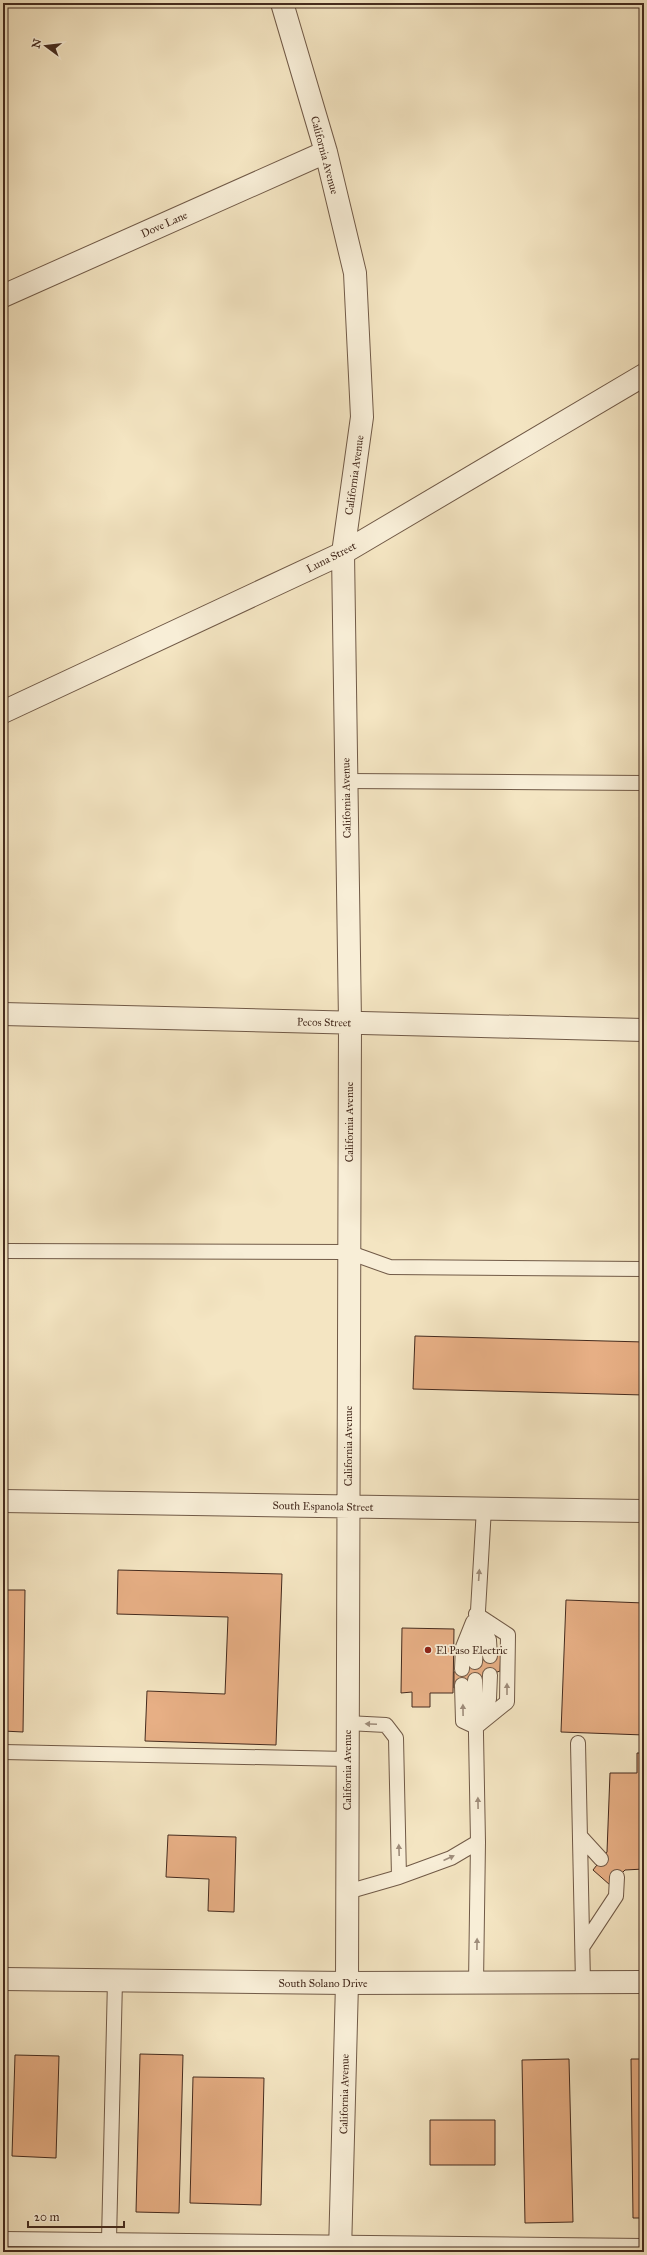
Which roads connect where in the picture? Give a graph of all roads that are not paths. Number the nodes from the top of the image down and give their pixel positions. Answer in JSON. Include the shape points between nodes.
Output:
{"nodes":[{"id":1,"x":282,"y":3,"type":"edge"},
{"id":2,"x":326,"y":152,"type":"junction"},
{"id":3,"x":3,"y":296,"type":"edge"},
{"id":4,"x":644,"y":375,"type":"edge"},
{"id":5,"x":343,"y":553,"type":"junction"},
{"id":6,"x":3,"y":712,"type":"edge"},
{"id":7,"x":346,"y":781,"type":"junction"},
{"id":8,"x":644,"y":783,"type":"edge"},
{"id":9,"x":3,"y":1014,"type":"edge"},
{"id":10,"x":350,"y":1022,"type":"junction"},
{"id":11,"x":644,"y":1030,"type":"edge"},
{"id":12,"x":3,"y":1251,"type":"edge"},
{"id":13,"x":348,"y":1252,"type":"junction"},
{"id":14,"x":644,"y":1269,"type":"edge"},
{"id":15,"x":3,"y":1500,"type":"edge"},
{"id":16,"x":348,"y":1506,"type":"junction"},
{"id":17,"x":484,"y":1508,"type":"junction"},
{"id":18,"x":644,"y":1511,"type":"edge"},
{"id":19,"x":476,"y":1614,"type":"junction"},
{"id":20,"x":490,"y":1656,"type":"dead end"},
{"id":21,"x":475,"y":1662,"type":"dead end"},
{"id":22,"x":462,"y":1669,"type":"dead end"},
{"id":23,"x":490,"y":1675,"type":"dead end"},
{"id":24,"x":469,"y":1683,"type":"dead end"},
{"id":25,"x":347,"y":1723,"type":"junction"},
{"id":26,"x":476,"y":1727,"type":"junction"},
{"id":27,"x":578,"y":1743,"type":"dead end"},
{"id":28,"x":3,"y":1752,"type":"edge"},
{"id":29,"x":347,"y":1759,"type":"junction"},
{"id":30,"x":580,"y":1836,"type":"junction"},
{"id":31,"x":478,"y":1842,"type":"junction"},
{"id":32,"x":601,"y":1859,"type":"dead end"},
{"id":33,"x":399,"y":1876,"type":"junction"},
{"id":34,"x":617,"y":1877,"type":"dead end"},
{"id":35,"x":347,"y":1892,"type":"junction"},
{"id":36,"x":583,"y":1946,"type":"junction"},
{"id":37,"x":3,"y":1979,"type":"edge"},
{"id":38,"x":115,"y":1980,"type":"junction"},
{"id":39,"x":644,"y":1982,"type":"edge"},
{"id":40,"x":346,"y":1983,"type":"junction"},
{"id":41,"x":476,"y":1983,"type":"junction"},
{"id":42,"x":583,"y":1983,"type":"junction"},
{"id":43,"x":3,"y":2239,"type":"edge"},
{"id":44,"x":109,"y":2240,"type":"junction"},
{"id":45,"x":644,"y":2246,"type":"edge"},
{"id":46,"x":340,"y":2247,"type":"edge"}],
"edges":[{"from":1,"to":2,"type":"street","name":"California Avenue"},
{"from":2,"to":3,"type":"street","name":"Dove Lane"},
{"from":2,"to":5,"type":"street","name":"California Avenue","via":[[355,273],[362,417]]},
{"from":4,"to":5,"type":"street","name":"Luna Street"},
{"from":5,"to":6,"type":"street","name":"Luna Street"},
{"from":5,"to":7,"type":"street","name":"California Avenue"},
{"from":7,"to":8,"type":"lane"},
{"from":7,"to":10,"type":"street","name":"California Avenue"},
{"from":9,"to":10,"type":"street","name":"Pecos Street"},
{"from":10,"to":11,"type":"street","name":"Pecos Street"},
{"from":10,"to":13,"type":"street","name":"California Avenue"},
{"from":12,"to":13,"type":"lane"},
{"from":13,"to":14,"type":"lane","via":[[390,1267]]},
{"from":13,"to":16,"type":"street","name":"California Avenue"},
{"from":15,"to":16,"type":"street","name":"South Espanola Street"},
{"from":16,"to":17,"type":"street","name":"South Espanola Street"},
{"from":16,"to":25,"type":"street","name":"California Avenue"},
{"from":17,"to":18,"type":"street","name":"South Espanola Street"},
{"from":19,"to":17,"type":"lane","one_way":true},
{"from":19,"to":20,"type":"lane","via":[[489,1640]]},
{"from":19,"to":21,"type":"lane"},
{"from":19,"to":22,"type":"lane","via":[[463,1646]]},
{"from":26,"to":19,"type":"lane","one_way":true,"via":[[507,1702],[508,1642],[508,1635]]},
{"from":23,"to":26,"type":"lane","via":[[489,1699]]},
{"from":26,"to":24,"type":"lane","one_way":true},
{"from":25,"to":29,"type":"street","name":"California Avenue"},
{"from":33,"to":25,"type":"lane","one_way":true,"via":[[396,1738],[386,1724]]},
{"from":31,"to":26,"type":"lane","one_way":true},
{"from":27,"to":30,"type":"lane"},
{"from":28,"to":29,"type":"lane"},
{"from":29,"to":35,"type":"street","name":"California Avenue"},
{"from":30,"to":32,"type":"lane"},
{"from":30,"to":36,"type":"lane"},
{"from":33,"to":31,"type":"lane","one_way":true,"via":[[451,1858]]},
{"from":41,"to":31,"type":"lane","one_way":true},
{"from":33,"to":35,"type":"lane"},
{"from":34,"to":36,"type":"lane","via":[[616,1896]]},
{"from":35,"to":40,"type":"street","name":"California Avenue"},
{"from":36,"to":42,"type":"lane"},
{"from":37,"to":38,"type":"street","name":"South Solano Drive"},
{"from":38,"to":40,"type":"street","name":"South Solano Drive"},
{"from":38,"to":44,"type":"lane"},
{"from":39,"to":42,"type":"street","name":"South Solano Drive"},
{"from":40,"to":41,"type":"street","name":"South Solano Drive"},
{"from":40,"to":46,"type":"street","name":"California Avenue"},
{"from":41,"to":42,"type":"street","name":"South Solano Drive"},
{"from":43,"to":44,"type":"lane"},
{"from":44,"to":46,"type":"lane"},
{"from":45,"to":46,"type":"lane"}]}
